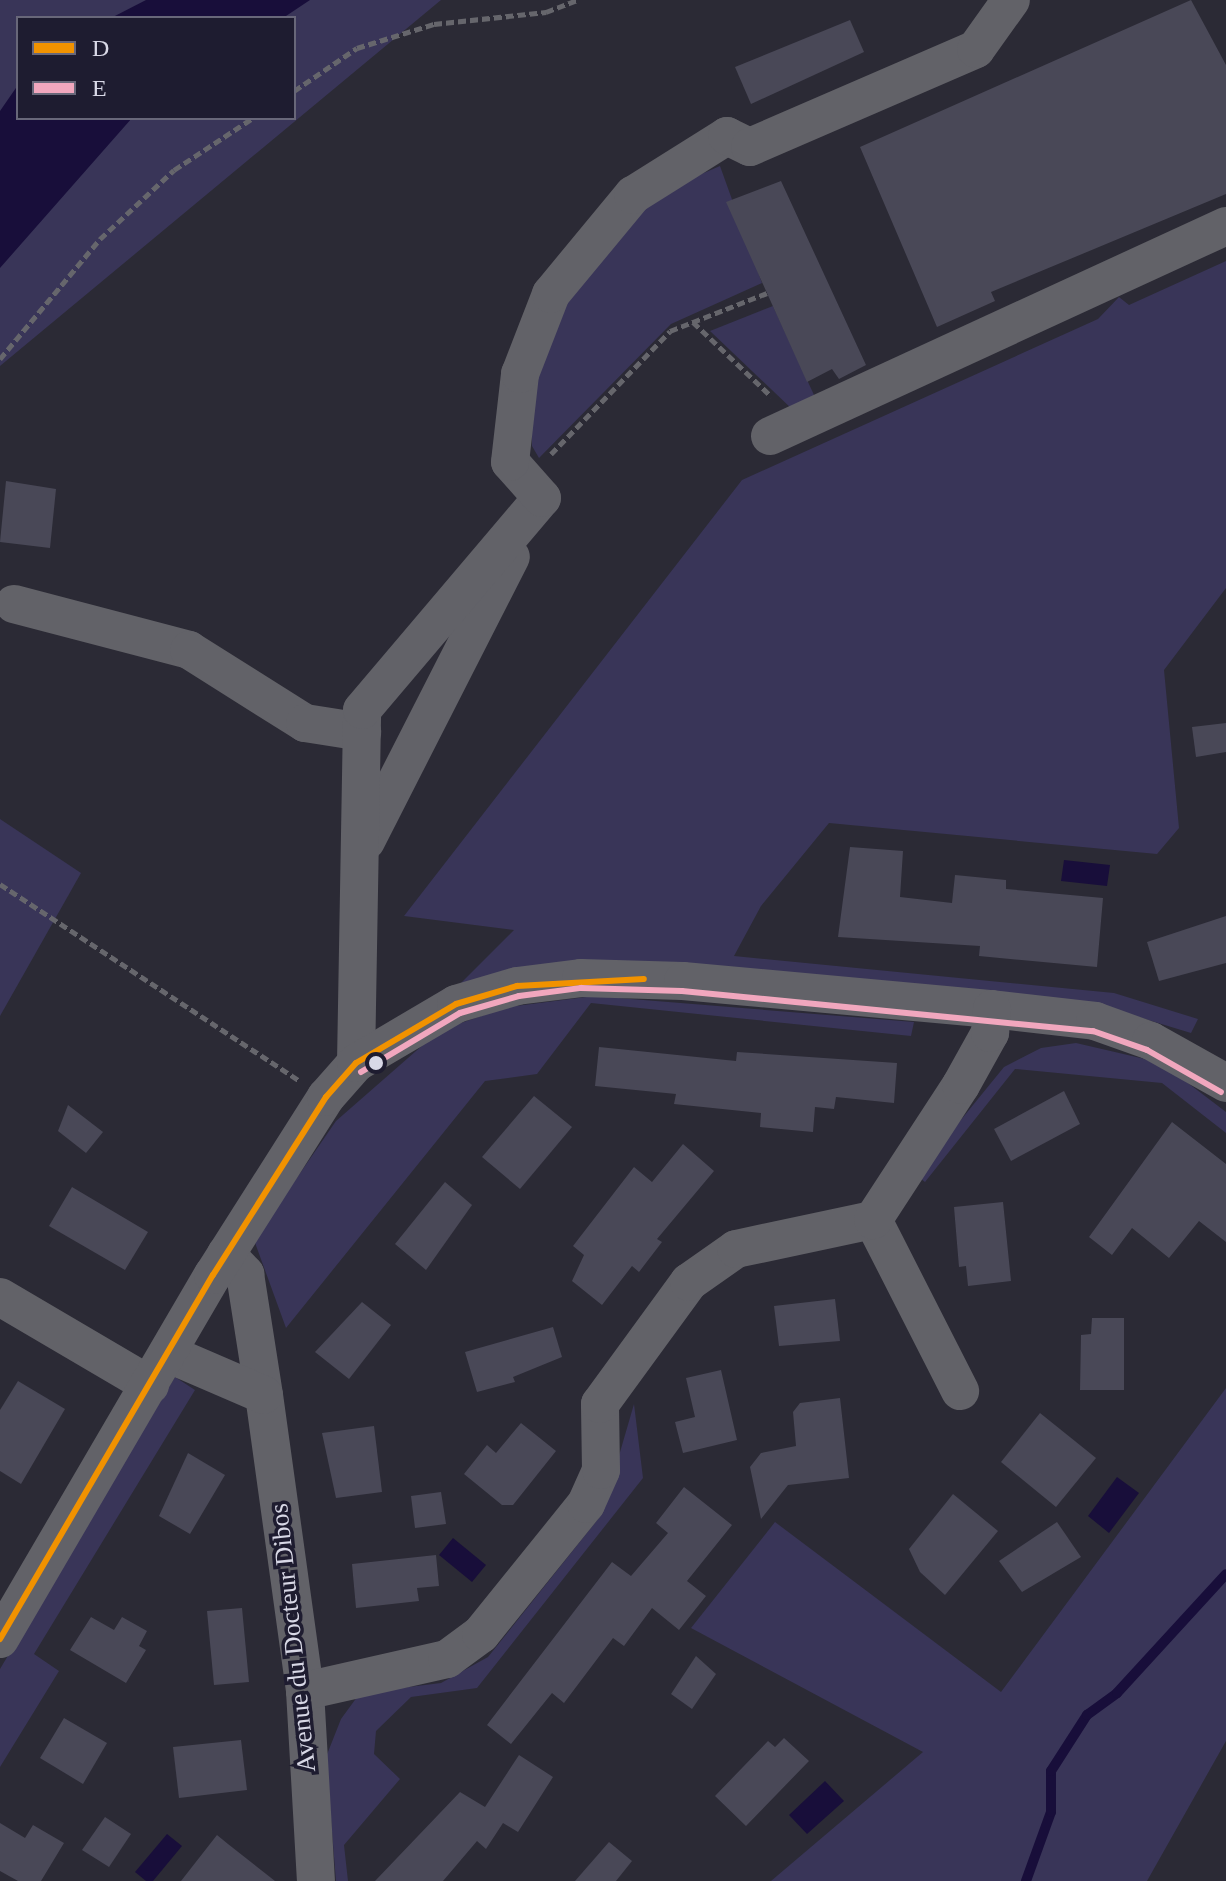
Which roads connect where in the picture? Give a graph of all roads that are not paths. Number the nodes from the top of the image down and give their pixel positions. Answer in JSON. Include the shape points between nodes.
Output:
{"nodes":[{"id":1,"x":1011,"y":0,"type":"edge"},
{"id":2,"x":1226,"y":226,"type":"edge"},
{"id":3,"x":775,"y":420,"type":"road end"},
{"id":4,"x":542,"y":498,"type":"junction"},
{"id":5,"x":14,"y":604,"type":"dead end"},
{"id":6,"x":362,"y":732,"type":"junction"},
{"id":7,"x":361,"y":849,"type":"junction"},
{"id":8,"x":992,"y":1009,"type":"junction"},
{"id":9,"x":356,"y":1063,"type":"junction"},
{"id":10,"x":1221,"y":1070,"type":"edge"},
{"id":11,"x":873,"y":1220,"type":"junction"},
{"id":12,"x":226,"y":1254,"type":"junction"},
{"id":13,"x":0,"y":1297,"type":"edge"},
{"id":14,"x":160,"y":1370,"type":"junction"},
{"id":15,"x":960,"y":1391,"type":"dead end"},
{"id":16,"x":264,"y":1395,"type":"junction"},
{"id":17,"x":0,"y":1639,"type":"edge"},
{"id":18,"x":305,"y":1691,"type":"junction"},
{"id":19,"x":316,"y":1881,"type":"edge"}],
"edges":[{"from":1,"to":4,"type":"street","via":[[976,49],[750,147],[727,136],[633,195],[551,294],[520,374],[510,462]]},
{"from":2,"to":3,"type":"street"},
{"from":4,"to":6,"type":"street","via":[[362,710]]},
{"from":4,"to":7,"type":"street"},
{"from":5,"to":6,"type":"street","via":[[189,650],[305,723]]},
{"from":6,"to":7,"type":"street"},
{"from":7,"to":9,"type":"street"},
{"from":8,"to":9,"type":"street","via":[[683,981],[581,978],[517,986],[456,1004]]},
{"from":8,"to":10,"type":"street","via":[[1095,1021]]},
{"from":8,"to":11,"type":"street","via":[[990,1033],[961,1085]]},
{"from":9,"to":12,"type":"street","via":[[326,1097]]},
{"from":11,"to":15,"type":"street"},
{"from":11,"to":18,"type":"street","via":[[736,1249],[689,1282],[600,1404],[601,1470],[586,1504],[481,1634],[447,1659]]},
{"from":12,"to":14,"type":"street"},
{"from":12,"to":16,"type":"street","name":"Avenue du Docteur Dibos","via":[[245,1274]]},
{"from":13,"to":14,"type":"street"},
{"from":14,"to":16,"type":"street"},
{"from":14,"to":17,"type":"street"},
{"from":16,"to":18,"type":"street","name":"Avenue du Docteur Dibos"},
{"from":18,"to":19,"type":"street","name":"Avenue du Docteur Dibos"}]}
